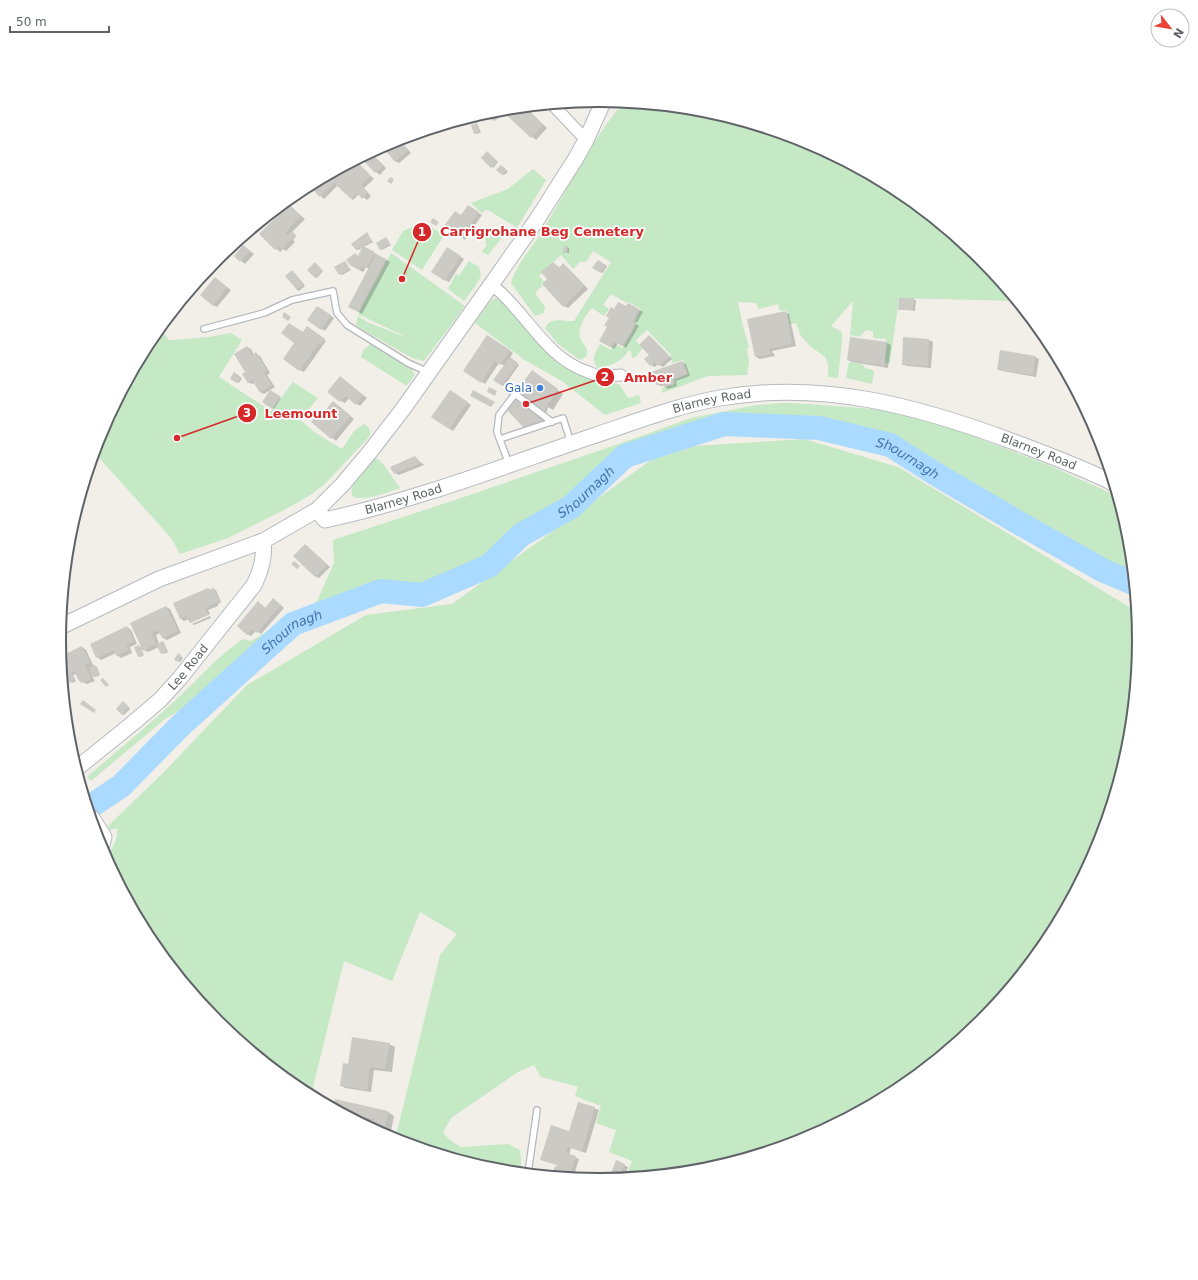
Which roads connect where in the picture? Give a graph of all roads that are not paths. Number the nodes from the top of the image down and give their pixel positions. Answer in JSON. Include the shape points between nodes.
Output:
{"nodes":[{"id":1,"x":601,"y":107,"type":"edge"},
{"id":2,"x":557,"y":109,"type":"edge"},
{"id":3,"x":586,"y":140,"type":"junction"},
{"id":4,"x":491,"y":284,"type":"junction"},
{"id":5,"x":204,"y":329,"type":"dead end"},
{"id":6,"x":428,"y":372,"type":"junction"},
{"id":7,"x":621,"y":375,"type":"dead end"},
{"id":8,"x":552,"y":422,"type":"junction"},
{"id":9,"x":500,"y":439,"type":"junction"},
{"id":10,"x":571,"y":443,"type":"junction"},
{"id":11,"x":509,"y":465,"type":"junction"},
{"id":12,"x":1107,"y":480,"type":"edge"},
{"id":13,"x":317,"y":510,"type":"junction"},
{"id":14,"x":263,"y":541,"type":"junction"},
{"id":15,"x":66,"y":624,"type":"edge"},
{"id":16,"x":81,"y":765,"type":"edge"},
{"id":17,"x":537,"y":1110,"type":"dead end"},
{"id":18,"x":529,"y":1168,"type":"edge"}],
"edges":[{"from":1,"to":3,"type":"main road"},
{"from":2,"to":3,"type":"street"},
{"from":3,"to":4,"type":"main road","via":[[538,218]]},
{"from":4,"to":6,"type":"main road"},
{"from":4,"to":7,"type":"street","via":[[505,294],[548,347],[563,360],[599,376]]},
{"from":5,"to":6,"type":"lane","via":[[264,313],[292,300],[333,291],[337,313],[347,325],[408,363]]},
{"from":6,"to":13,"type":"main road","via":[[369,453]]},
{"from":8,"to":9,"type":"lane"},
{"from":8,"to":9,"type":"lane","via":[[515,394],[499,415],[497,432]]},
{"from":8,"to":10,"type":"lane","via":[[563,418]]},
{"from":9,"to":11,"type":"lane"},
{"from":10,"to":11,"type":"main road","name":"Blarney Road"},
{"from":10,"to":12,"type":"main road","name":"Blarney Road","via":[[670,410],[720,398],[776,391],[818,392],[873,400],[936,415],[1069,463]]},
{"from":11,"to":13,"type":"main road","name":"Blarney Road","via":[[361,512],[325,520]]},
{"from":13,"to":14,"type":"main road"},
{"from":14,"to":15,"type":"main road","via":[[159,580]]},
{"from":14,"to":16,"type":"main road","name":"Lee Road","via":[[260,572],[254,585],[180,678],[160,700]]},
{"from":17,"to":18,"type":"lane"}]}
